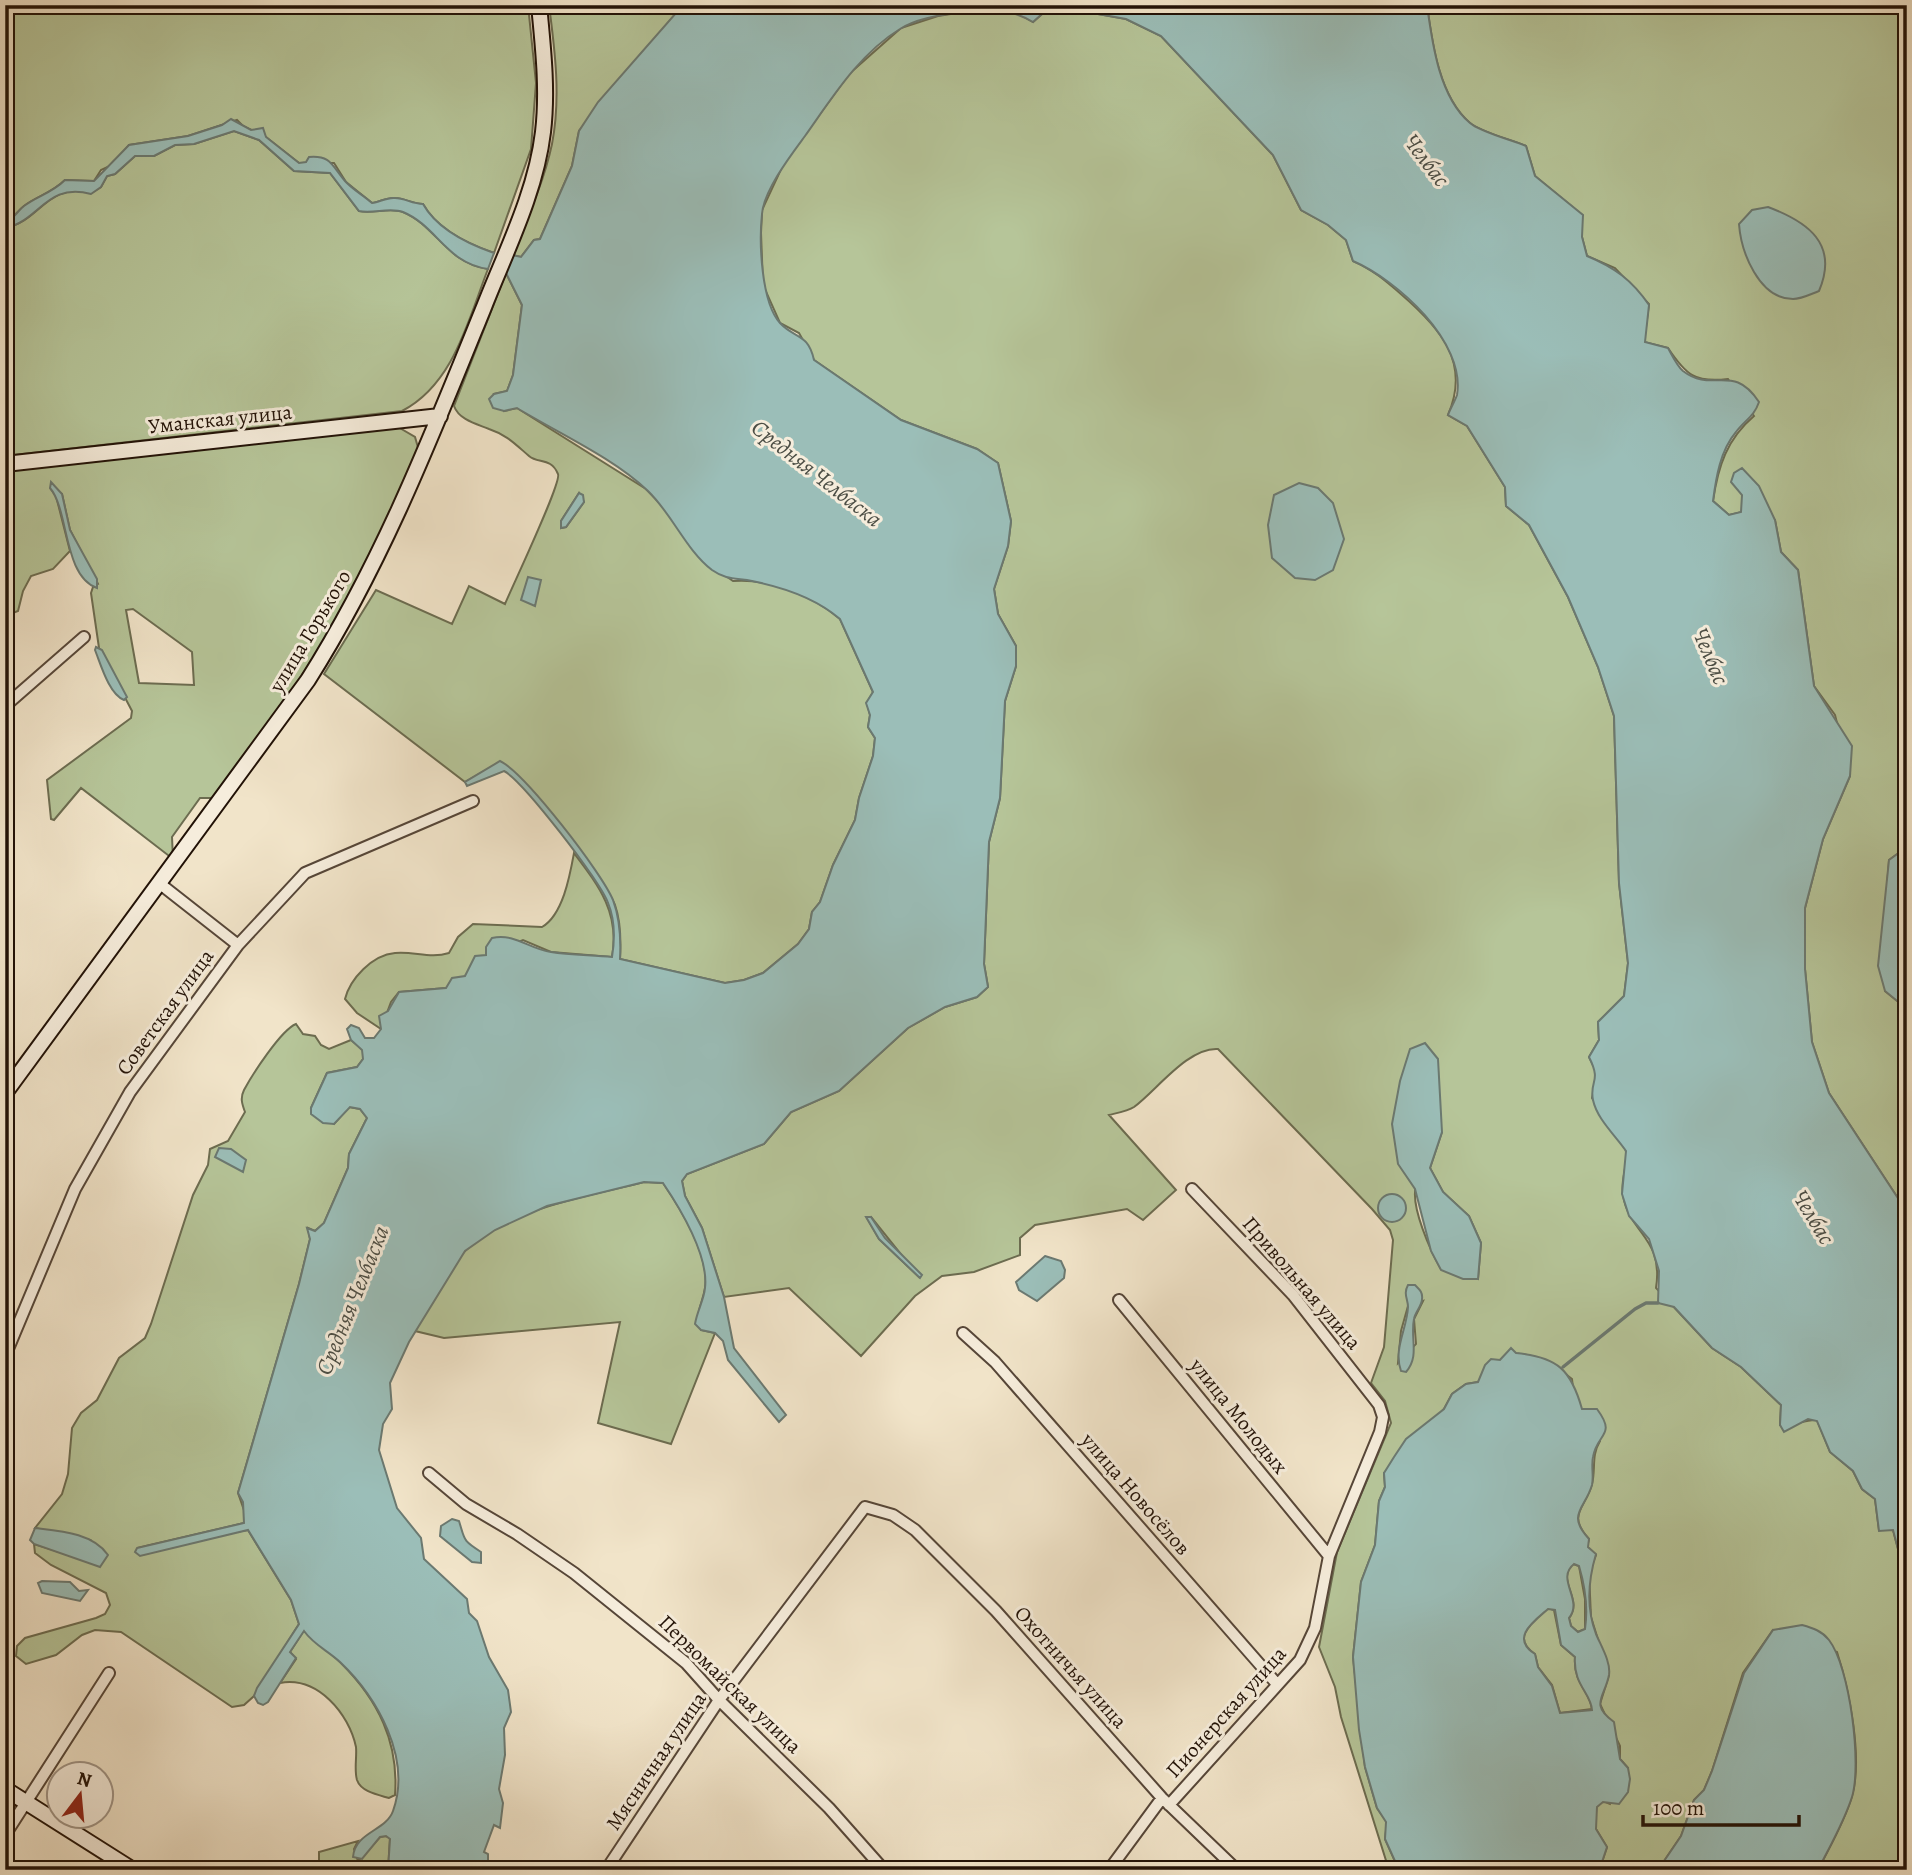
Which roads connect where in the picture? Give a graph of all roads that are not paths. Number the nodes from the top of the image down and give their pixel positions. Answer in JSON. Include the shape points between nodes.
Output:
{"nodes":[{"id":1,"x":539,"y":5,"type":"edge"},
{"id":2,"x":440,"y":416,"type":"junction"},
{"id":3,"x":5,"y":464,"type":"edge"},
{"id":4,"x":83,"y":637,"type":"dead end"},
{"id":5,"x":5,"y":706,"type":"edge"},
{"id":6,"x":473,"y":801,"type":"dead end"},
{"id":7,"x":159,"y":883,"type":"junction"},
{"id":8,"x":238,"y":945,"type":"junction"},
{"id":9,"x":5,"y":1093,"type":"edge"},
{"id":10,"x":1192,"y":1189,"type":"dead end"},
{"id":11,"x":1119,"y":1300,"type":"dead end"},
{"id":12,"x":963,"y":1333,"type":"dead end"},
{"id":13,"x":5,"y":1356,"type":"edge"},
{"id":14,"x":1379,"y":1405,"type":"joint"},
{"id":15,"x":429,"y":1473,"type":"dead end"},
{"id":16,"x":865,"y":1507,"type":"joint"},
{"id":17,"x":1329,"y":1556,"type":"junction"},
{"id":18,"x":109,"y":1673,"type":"dead end"},
{"id":19,"x":1277,"y":1685,"type":"junction"},
{"id":20,"x":719,"y":1700,"type":"junction"},
{"id":21,"x":5,"y":1789,"type":"edge"},
{"id":22,"x":1166,"y":1801,"type":"junction"},
{"id":23,"x":26,"y":1804,"type":"junction"},
{"id":24,"x":5,"y":1835,"type":"edge"},
{"id":25,"x":132,"y":1870,"type":"edge"},
{"id":26,"x":606,"y":1870,"type":"edge"},
{"id":27,"x":884,"y":1870,"type":"edge"},
{"id":28,"x":1109,"y":1870,"type":"edge"},
{"id":29,"x":1237,"y":1870,"type":"edge"}],
"edges":[{"from":1,"to":2,"type":"main road","name":"улица Горького","via":[[544,87],[537,164]]},
{"from":2,"to":3,"type":"main road","name":"Уманская улица"},
{"from":2,"to":7,"type":"main road","name":"улица Горького","via":[[389,533],[338,632],[290,706]]},
{"from":4,"to":5,"type":"street"},
{"from":6,"to":8,"type":"street","name":"Советская улица","via":[[305,873]]},
{"from":7,"to":8,"type":"street"},
{"from":7,"to":9,"type":"main road","name":"улица Горького"},
{"from":8,"to":13,"type":"street","name":"Советская улица","via":[[130,1092],[75,1188]]},
{"from":10,"to":14,"type":"street","name":"Привольная улица","via":[[1293,1295]]},
{"from":11,"to":17,"type":"street","name":"улица Молодых"},
{"from":12,"to":19,"type":"street","name":"улица Новосёлов","via":[[995,1363]]},
{"from":14,"to":17,"type":"street","name":"Пионерская улица","via":[[1383,1425]]},
{"from":15,"to":20,"type":"street","name":"Первомайская улица","via":[[466,1504],[562,1565],[645,1628],[704,1680]]},
{"from":16,"to":20,"type":"street","name":"Мясничная улица"},
{"from":16,"to":22,"type":"street","name":"Охотничья улица","via":[[893,1515],[924,1539],[996,1611]]},
{"from":17,"to":19,"type":"street","name":"Пионерская улица","via":[[1310,1645]]},
{"from":18,"to":23,"type":"street"},
{"from":19,"to":22,"type":"street","name":"Пионерская улица"},
{"from":20,"to":26,"type":"street","name":"Мясничная улица"},
{"from":20,"to":27,"type":"street","name":"Первомайская улица","via":[[829,1808]]},
{"from":21,"to":23,"type":"main road"},
{"from":22,"to":28,"type":"street","name":"Пионерская улица"},
{"from":22,"to":29,"type":"street","name":"Охотничья улица"},
{"from":23,"to":24,"type":"street"},
{"from":23,"to":25,"type":"main road"}]}
